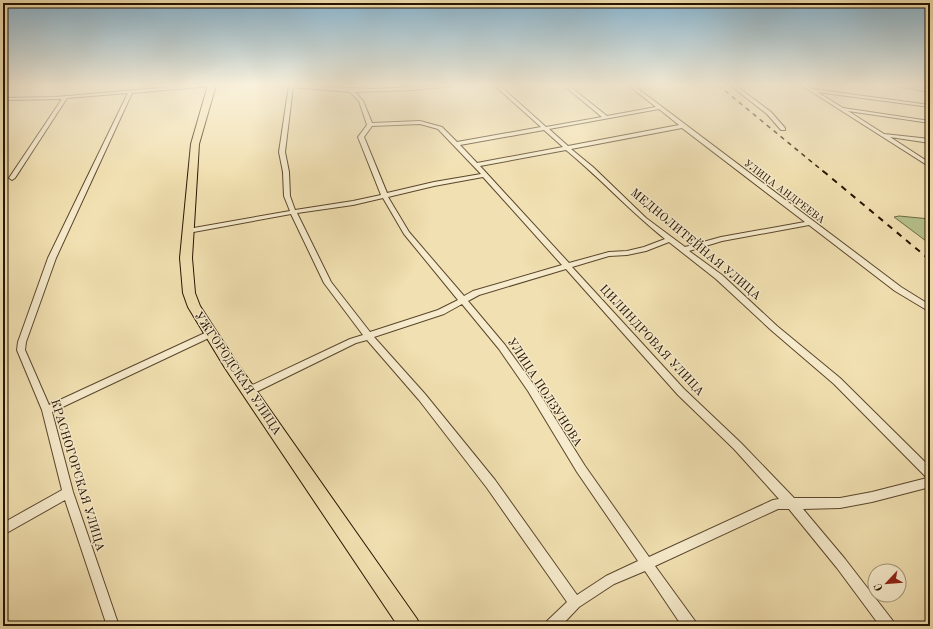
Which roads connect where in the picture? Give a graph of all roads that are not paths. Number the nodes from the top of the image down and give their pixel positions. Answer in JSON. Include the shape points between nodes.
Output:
{"nodes":[{"id":1,"x":54,"y":114,"type":"edge"},
{"id":2,"x":120,"y":114,"type":"edge"},
{"id":3,"x":203,"y":114,"type":"edge"},
{"id":4,"x":287,"y":114,"type":"edge"},
{"id":5,"x":366,"y":114,"type":"edge"},
{"id":6,"x":528,"y":114,"type":"edge"},
{"id":7,"x":601,"y":114,"type":"edge"},
{"id":8,"x":625,"y":114,"type":"edge"},
{"id":9,"x":667,"y":114,"type":"edge"},
{"id":10,"x":770,"y":114,"type":"edge"},
{"id":11,"x":850,"y":114,"type":"edge"},
{"id":12,"x":881,"y":114,"type":"edge"},
{"id":13,"x":606,"y":118,"type":"junction"},
{"id":14,"x":930,"y":122,"type":"edge"},
{"id":15,"x":370,"y":125,"type":"junction"},
{"id":16,"x":683,"y":126,"type":"junction"},
{"id":17,"x":544,"y":129,"type":"junction"},
{"id":18,"x":783,"y":129,"type":"dead end"},
{"id":19,"x":879,"y":134,"type":"junction"},
{"id":20,"x":930,"y":140,"type":"edge"},
{"id":21,"x":456,"y":144,"type":"junction"},
{"id":22,"x":566,"y":148,"type":"junction"},
{"id":23,"x":923,"y":160,"type":"junction"},
{"id":24,"x":930,"y":162,"type":"edge"},
{"id":25,"x":930,"y":165,"type":"edge"},
{"id":26,"x":476,"y":166,"type":"junction"},
{"id":27,"x":484,"y":175,"type":"junction"},
{"id":28,"x":12,"y":178,"type":"dead end"},
{"id":29,"x":385,"y":196,"type":"junction"},
{"id":30,"x":294,"y":212,"type":"junction"},
{"id":31,"x":810,"y":223,"type":"junction"},
{"id":32,"x":188,"y":231,"type":"junction"},
{"id":33,"x":671,"y":239,"type":"junction"},
{"id":34,"x":684,"y":250,"type":"junction"},
{"id":35,"x":566,"y":265,"type":"junction"},
{"id":36,"x":462,"y":300,"type":"junction"},
{"id":37,"x":930,"y":309,"type":"edge"},
{"id":38,"x":210,"y":334,"type":"junction"},
{"id":39,"x":368,"y":335,"type":"junction"},
{"id":40,"x":249,"y":391,"type":"junction"},
{"id":41,"x":47,"y":410,"type":"junction"},
{"id":42,"x":930,"y":474,"type":"edge"},
{"id":43,"x":930,"y":482,"type":"edge"},
{"id":44,"x":68,"y":492,"type":"junction"},
{"id":45,"x":789,"y":503,"type":"junction"},
{"id":46,"x":3,"y":529,"type":"edge"},
{"id":47,"x":647,"y":563,"type":"junction"},
{"id":48,"x":575,"y":603,"type":"junction"},
{"id":49,"x":113,"y":626,"type":"edge"},
{"id":50,"x":410,"y":626,"type":"edge"},
{"id":51,"x":552,"y":626,"type":"edge"},
{"id":52,"x":690,"y":626,"type":"edge"},
{"id":53,"x":888,"y":626,"type":"edge"}],
"edges":[{"from":1,"to":28,"type":"street"},
{"from":2,"to":41,"type":"street","name":"КРАСНОГОРСКАЯ УЛИЦА","via":[[52,258],[22,342],[21,350]]},
{"from":3,"to":32,"type":"main road","name":"УЖГОРОДСКАЯ УЛИЦА","via":[[195,144]]},
{"from":4,"to":30,"type":"street","via":[[282,152],[287,196]]},
{"from":5,"to":15,"type":"street"},
{"from":6,"to":17,"type":"street","name":"МЕДНОЛИТЕЙНАЯ УЛИЦА"},
{"from":7,"to":13,"type":"street"},
{"from":8,"to":13,"type":"street"},
{"from":9,"to":16,"type":"street","name":"УЛИЦА АНДРЕЕВА"},
{"from":10,"to":18,"type":"street"},
{"from":11,"to":19,"type":"street"},
{"from":12,"to":14,"type":"street"},
{"from":13,"to":17,"type":"street"},
{"from":15,"to":21,"type":"street","name":"ЦИЛИНДРОВАЯ УЛИЦА","via":[[420,122],[431,124],[440,128]]},
{"from":15,"to":29,"type":"street","name":"УЛИЦА ПОЛЗУНОВА","via":[[361,137]]},
{"from":16,"to":22,"type":"street"},
{"from":16,"to":31,"type":"street","name":"УЛИЦА АНДРЕЕВА"},
{"from":17,"to":21,"type":"street"},
{"from":17,"to":22,"type":"street","name":"МЕДНОЛИТЕЙНАЯ УЛИЦА"},
{"from":19,"to":20,"type":"street"},
{"from":19,"to":23,"type":"street"},
{"from":21,"to":26,"type":"street","name":"ЦИЛИНДРОВАЯ УЛИЦА"},
{"from":22,"to":26,"type":"street"},
{"from":22,"to":33,"type":"street","name":"МЕДНОЛИТЕЙНАЯ УЛИЦА","via":[[591,168],[644,219]]},
{"from":23,"to":24,"type":"street"},
{"from":23,"to":25,"type":"street"},
{"from":26,"to":27,"type":"street","name":"ЦИЛИНДРОВАЯ УЛИЦА"},
{"from":27,"to":29,"type":"street"},
{"from":27,"to":35,"type":"street","name":"ЦИЛИНДРОВАЯ УЛИЦА"},
{"from":29,"to":30,"type":"street"},
{"from":29,"to":36,"type":"street","name":"УЛИЦА ПОЛЗУНОВА","via":[[406,233]]},
{"from":30,"to":32,"type":"street"},
{"from":30,"to":39,"type":"street","via":[[328,283]]},
{"from":31,"to":34,"type":"street","via":[[720,239]]},
{"from":31,"to":37,"type":"street","name":"УЛИЦА АНДРЕЕВА","via":[[898,289]]},
{"from":32,"to":38,"type":"main road","name":"УЖГОРОДСКАЯ УЛИЦА","via":[[186,258],[189,293]]},
{"from":33,"to":34,"type":"street","name":"МЕДНОЛИТЕЙНАЯ УЛИЦА"},
{"from":33,"to":35,"type":"street","via":[[646,249],[609,254]]},
{"from":34,"to":42,"type":"street","name":"МЕДНОЛИТЕЙНАЯ УЛИЦА","via":[[719,277],[837,382]]},
{"from":35,"to":36,"type":"street","via":[[476,293]]},
{"from":35,"to":45,"type":"street","name":"ЦИЛИНДРОВАЯ УЛИЦА","via":[[681,392],[717,424]]},
{"from":36,"to":39,"type":"street","via":[[441,312]]},
{"from":36,"to":47,"type":"street","name":"УЛИЦА ПОЛЗУНОВА","via":[[502,347],[531,388],[581,469]]},
{"from":38,"to":40,"type":"main road","name":"УЖГОРОДСКАЯ УЛИЦА"},
{"from":38,"to":41,"type":"street"},
{"from":39,"to":40,"type":"street"},
{"from":39,"to":48,"type":"street","via":[[422,397],[491,484]]},
{"from":40,"to":50,"type":"main road","name":"УЖГОРОДСКАЯ УЛИЦА"},
{"from":41,"to":44,"type":"street","name":"КРАСНОГОРСКАЯ УЛИЦА"},
{"from":43,"to":45,"type":"street","via":[[840,503]]},
{"from":44,"to":46,"type":"street"},
{"from":44,"to":49,"type":"street","name":"КРАСНОГОРСКАЯ УЛИЦА"},
{"from":45,"to":47,"type":"street","via":[[777,504],[762,510]]},
{"from":45,"to":53,"type":"street","name":"ЦИЛИНДРОВАЯ УЛИЦА","via":[[819,537]]},
{"from":47,"to":48,"type":"street","via":[[610,580]]},
{"from":47,"to":52,"type":"street","name":"УЛИЦА ПОЛЗУНОВА"},
{"from":48,"to":51,"type":"street"}]}
